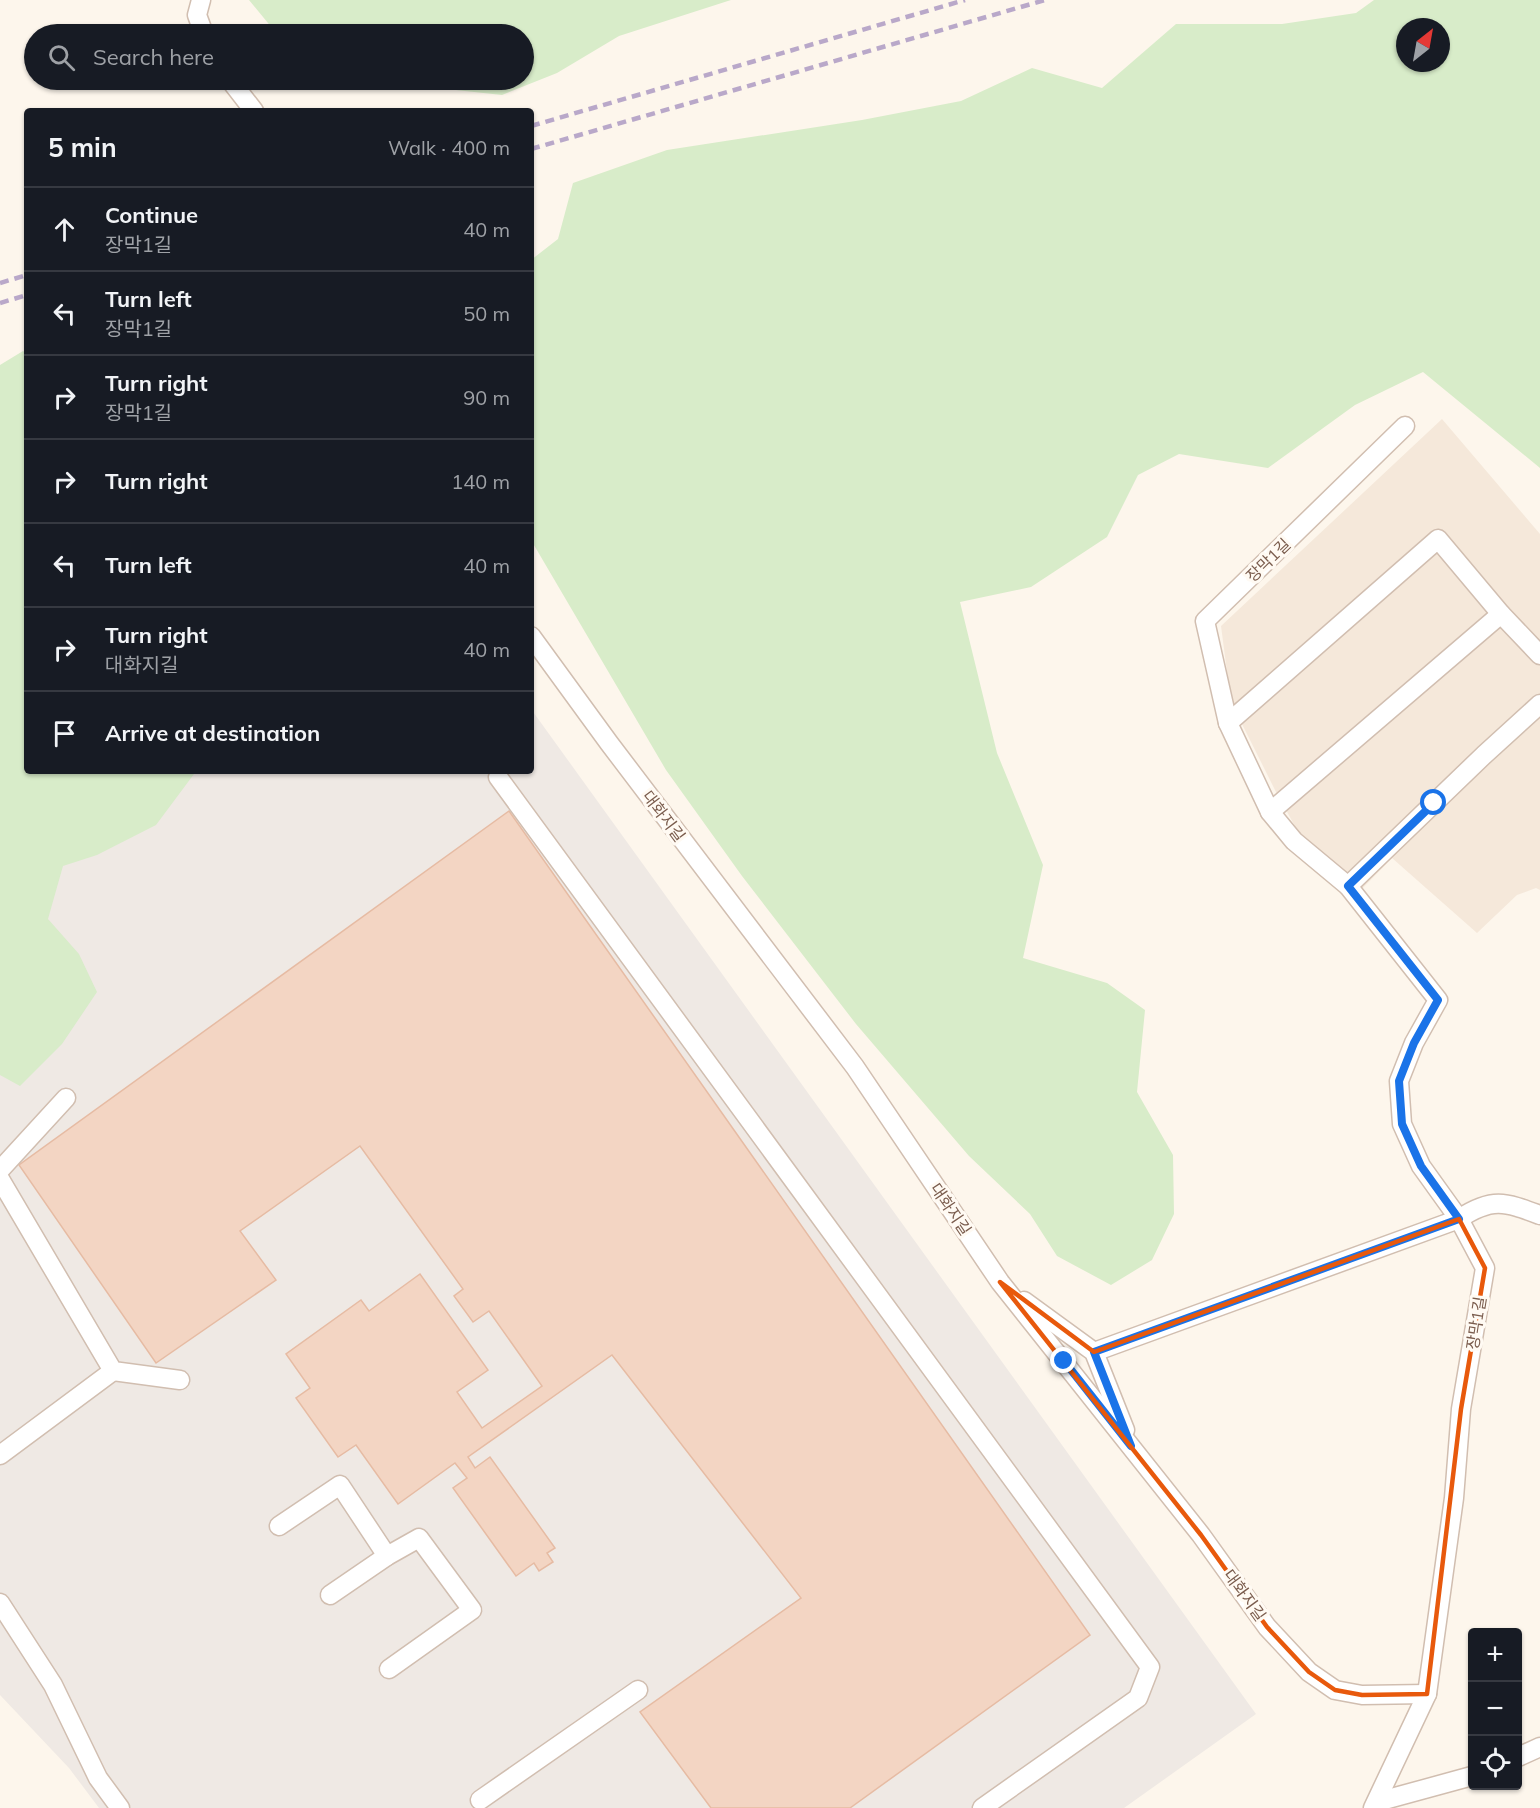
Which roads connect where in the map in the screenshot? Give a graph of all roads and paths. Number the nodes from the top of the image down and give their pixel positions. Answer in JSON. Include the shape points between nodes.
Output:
{"nodes":[{"id":1,"x":201,"y":0,"type":"edge"},
{"id":2,"x":200,"y":24,"type":"edge"},
{"id":3,"x":238,"y":90,"type":"edge"},
{"id":4,"x":252,"y":108,"type":"edge"},
{"id":5,"x":1406,"y":426,"type":"dead end"},
{"id":6,"x":1501,"y":614,"type":"junction"},
{"id":7,"x":534,"y":640,"type":"edge"},
{"id":8,"x":1540,"y":655,"type":"edge"},
{"id":9,"x":1540,"y":704,"type":"edge"},
{"id":10,"x":1228,"y":723,"type":"junction"},
{"id":11,"x":498,"y":777,"type":"dead end"},
{"id":12,"x":1270,"y":812,"type":"junction"},
{"id":13,"x":1348,"y":886,"type":"junction"},
{"id":14,"x":66,"y":1098,"type":"dead end"},
{"id":15,"x":0,"y":1170,"type":"edge"},
{"id":16,"x":0,"y":1179,"type":"edge"},
{"id":17,"x":1540,"y":1215,"type":"edge"},
{"id":18,"x":1459,"y":1219,"type":"junction"},
{"id":19,"x":1000,"y":1282,"type":"junction"},
{"id":20,"x":1094,"y":1352,"type":"junction"},
{"id":21,"x":113,"y":1371,"type":"junction"},
{"id":22,"x":180,"y":1380,"type":"dead end"},
{"id":23,"x":1131,"y":1446,"type":"junction"},
{"id":24,"x":1,"y":1453,"type":"edge"},
{"id":25,"x":279,"y":1526,"type":"dead end"},
{"id":26,"x":387,"y":1556,"type":"junction"},
{"id":27,"x":330,"y":1594,"type":"dead end"},
{"id":28,"x":0,"y":1603,"type":"edge"},
{"id":29,"x":389,"y":1669,"type":"dead end"},
{"id":30,"x":638,"y":1690,"type":"dead end"},
{"id":31,"x":1427,"y":1694,"type":"junction"},
{"id":32,"x":1540,"y":1747,"type":"edge"},
{"id":33,"x":1522,"y":1756,"type":"edge"},
{"id":34,"x":1468,"y":1777,"type":"edge"},
{"id":35,"x":480,"y":1800,"type":"dead end"},
{"id":36,"x":1375,"y":1805,"type":"edge"},
{"id":37,"x":120,"y":1808,"type":"edge"},
{"id":38,"x":982,"y":1808,"type":"edge"}],
"edges":[{"from":1,"to":2,"type":"street","via":[[197,15]]},
{"from":3,"to":4,"type":"street"},
{"from":5,"to":10,"type":"street","name":"장막1길","via":[[1205,621]]},
{"from":6,"to":8,"type":"street"},
{"from":6,"to":10,"type":"street","via":[[1438,539]]},
{"from":6,"to":12,"type":"street"},
{"from":7,"to":19,"type":"street","name":"대화지길","via":[[855,1068]]},
{"from":9,"to":13,"type":"street"},
{"from":10,"to":12,"type":"street","name":"장막1길"},
{"from":11,"to":38,"type":"street","via":[[1150,1667],[1138,1698]]},
{"from":12,"to":13,"type":"street","name":"장막1길","via":[[1294,841]]},
{"from":13,"to":18,"type":"street","name":"장막1길","via":[[1438,1000],[1399,1081],[1402,1124],[1421,1166]]},
{"from":14,"to":15,"type":"street"},
{"from":16,"to":21,"type":"street"},
{"from":17,"to":18,"type":"street","via":[[1509,1203],[1478,1206]]},
{"from":18,"to":20,"type":"street"},
{"from":18,"to":31,"type":"street","name":"장막1길","via":[[1485,1268],[1461,1409],[1454,1498]]},
{"from":19,"to":20,"type":"street"},
{"from":19,"to":23,"type":"street","name":"대화지길"},
{"from":20,"to":23,"type":"street"},
{"from":21,"to":22,"type":"street"},
{"from":21,"to":24,"type":"street"},
{"from":23,"to":31,"type":"street","name":"대화지길","via":[[1267,1627],[1309,1672],[1335,1690]]},
{"from":25,"to":26,"type":"street","via":[[340,1485]]},
{"from":26,"to":27,"type":"street"},
{"from":26,"to":29,"type":"street","via":[[419,1538],[472,1610]]},
{"from":28,"to":37,"type":"street","via":[[53,1685],[98,1778]]},
{"from":30,"to":35,"type":"street"},
{"from":31,"to":36,"type":"street","name":"장막1길"},
{"from":32,"to":33,"type":"street"},
{"from":34,"to":36,"type":"street"}]}
